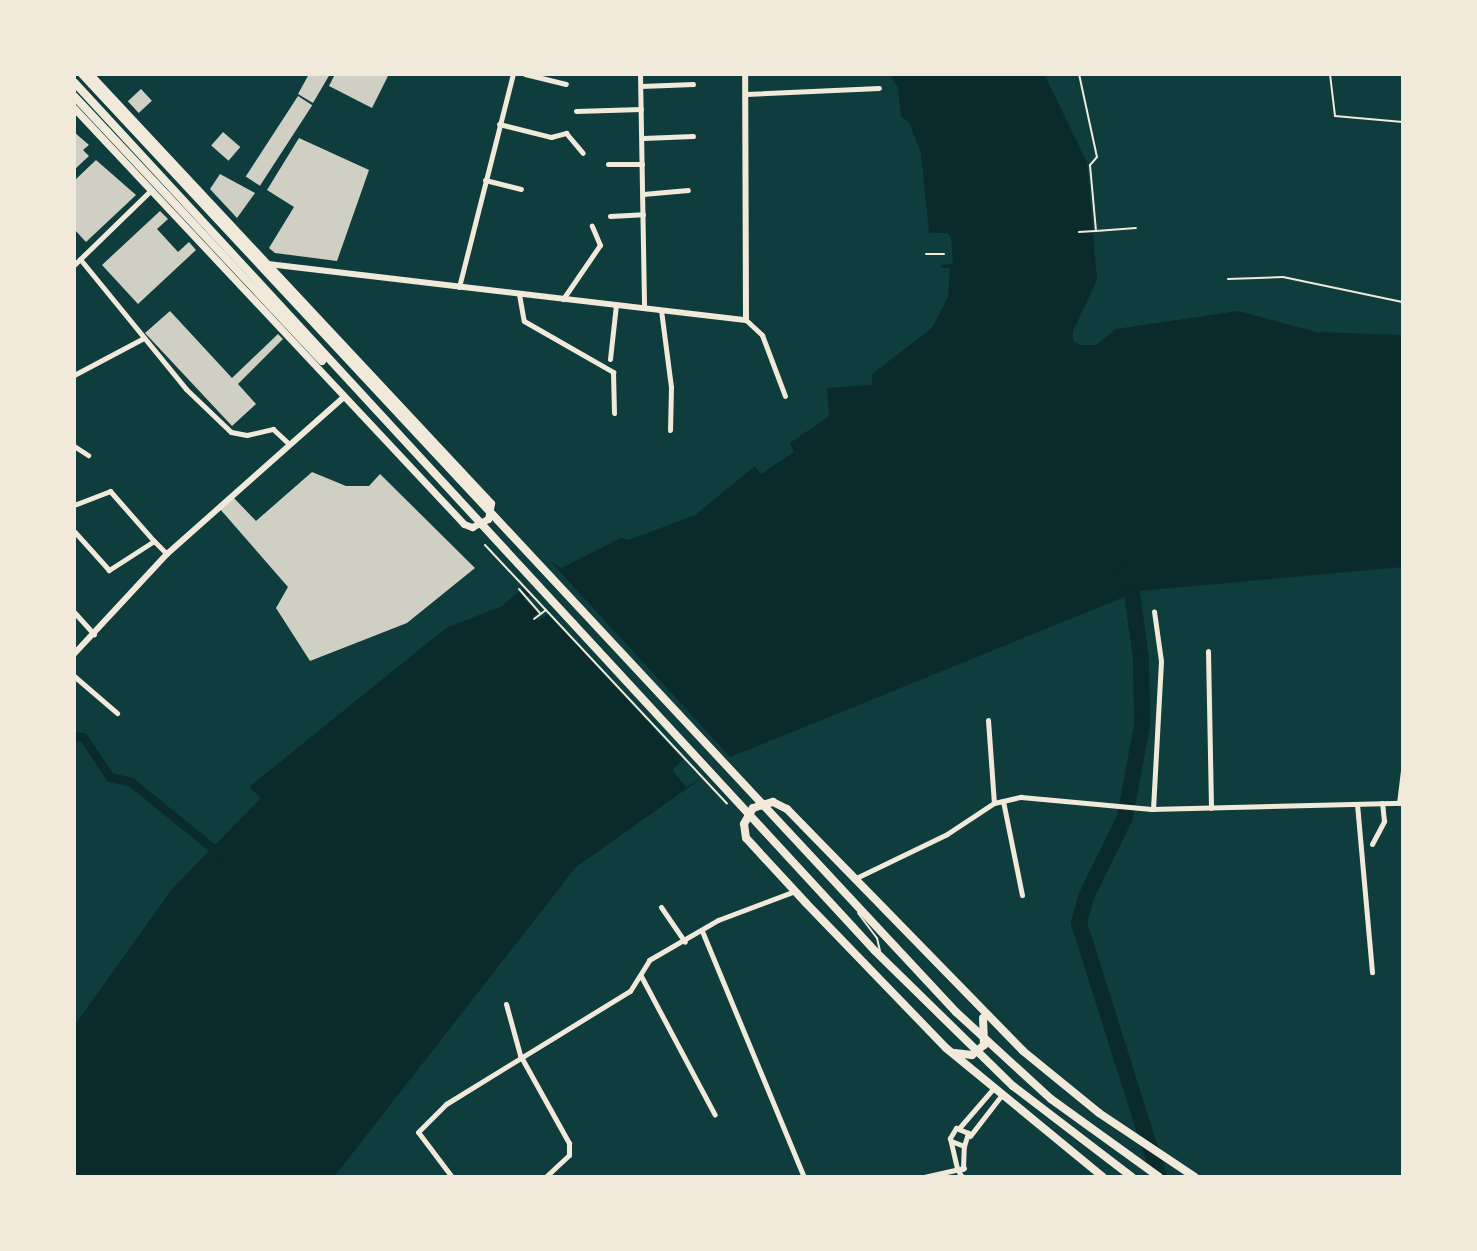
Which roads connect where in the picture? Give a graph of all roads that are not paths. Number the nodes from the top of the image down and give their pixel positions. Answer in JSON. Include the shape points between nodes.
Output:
{"nodes":[{"id":1,"x":82,"y":74,"type":"edge"},
{"id":2,"x":90,"y":74,"type":"edge"},
{"id":3,"x":513,"y":74,"type":"edge"},
{"id":4,"x":525,"y":74,"type":"edge"},
{"id":5,"x":640,"y":74,"type":"edge"},
{"id":6,"x":745,"y":74,"type":"edge"},
{"id":7,"x":74,"y":82,"type":"edge"},
{"id":8,"x":566,"y":84,"type":"dead end"},
{"id":9,"x":693,"y":84,"type":"dead end"},
{"id":10,"x":641,"y":86,"type":"junction"},
{"id":11,"x":879,"y":88,"type":"dead end"},
{"id":12,"x":746,"y":94,"type":"junction"},
{"id":13,"x":76,"y":102,"type":"edge"},
{"id":14,"x":641,"y":109,"type":"junction"},
{"id":15,"x":576,"y":111,"type":"dead end"},
{"id":16,"x":499,"y":124,"type":"junction"},
{"id":17,"x":693,"y":136,"type":"dead end"},
{"id":18,"x":642,"y":138,"type":"junction"},
{"id":19,"x":583,"y":153,"type":"dead end"},
{"id":20,"x":608,"y":164,"type":"dead end"},
{"id":21,"x":642,"y":164,"type":"junction"},
{"id":22,"x":485,"y":180,"type":"junction"},
{"id":23,"x":521,"y":189,"type":"dead end"},
{"id":24,"x":151,"y":190,"type":"junction"},
{"id":25,"x":688,"y":190,"type":"dead end"},
{"id":26,"x":643,"y":194,"type":"junction"},
{"id":27,"x":643,"y":214,"type":"junction"},
{"id":28,"x":610,"y":216,"type":"dead end"},
{"id":29,"x":592,"y":226,"type":"dead end"},
{"id":30,"x":80,"y":259,"type":"junction"},
{"id":31,"x":264,"y":263,"type":"junction"},
{"id":32,"x":74,"y":265,"type":"edge"},
{"id":33,"x":238,"y":283,"type":"junction"},
{"id":34,"x":459,"y":287,"type":"junction"},
{"id":35,"x":519,"y":294,"type":"junction"},
{"id":36,"x":563,"y":299,"type":"junction"},
{"id":37,"x":616,"y":305,"type":"junction"},
{"id":38,"x":644,"y":308,"type":"junction"},
{"id":39,"x":661,"y":310,"type":"junction"},
{"id":40,"x":746,"y":320,"type":"junction"},
{"id":41,"x":144,"y":338,"type":"junction"},
{"id":42,"x":610,"y":359,"type":"dead end"},
{"id":43,"x":74,"y":375,"type":"edge"},
{"id":44,"x":349,"y":383,"type":"junction"},
{"id":45,"x":785,"y":396,"type":"dead end"},
{"id":46,"x":344,"y":397,"type":"junction"},
{"id":47,"x":614,"y":413,"type":"dead end"},
{"id":48,"x":670,"y":430,"type":"dead end"},
{"id":49,"x":429,"y":439,"type":"junction"},
{"id":50,"x":288,"y":443,"type":"junction"},
{"id":51,"x":74,"y":446,"type":"edge"},
{"id":52,"x":88,"y":455,"type":"dead end"},
{"id":53,"x":406,"y":461,"type":"junction"},
{"id":54,"x":74,"y":505,"type":"edge"},
{"id":55,"x":74,"y":531,"type":"edge"},
{"id":56,"x":154,"y":541,"type":"junction"},
{"id":57,"x":167,"y":554,"type":"junction"},
{"id":58,"x":1154,"y":611,"type":"dead end"},
{"id":59,"x":74,"y":612,"type":"edge"},
{"id":60,"x":94,"y":634,"type":"junction"},
{"id":61,"x":1208,"y":651,"type":"dead end"},
{"id":62,"x":74,"y":654,"type":"edge"},
{"id":63,"x":74,"y":676,"type":"edge"},
{"id":64,"x":117,"y":713,"type":"dead end"},
{"id":65,"x":988,"y":720,"type":"dead end"},
{"id":66,"x":1403,"y":770,"type":"edge"},
{"id":67,"x":1003,"y":801,"type":"junction"},
{"id":68,"x":994,"y":803,"type":"junction"},
{"id":69,"x":1382,"y":803,"type":"junction"},
{"id":70,"x":1401,"y":803,"type":"edge"},
{"id":71,"x":1357,"y":804,"type":"junction"},
{"id":72,"x":1211,"y":808,"type":"junction"},
{"id":73,"x":1153,"y":809,"type":"junction"},
{"id":74,"x":1372,"y":844,"type":"dead end"},
{"id":75,"x":854,"y":880,"type":"junction"},
{"id":76,"x":795,"y":891,"type":"junction"},
{"id":77,"x":1022,"y":895,"type":"dead end"},
{"id":78,"x":860,"y":906,"type":"dead end"},
{"id":79,"x":661,"y":907,"type":"dead end"},
{"id":80,"x":702,"y":931,"type":"junction"},
{"id":81,"x":686,"y":943,"type":"junction"},
{"id":82,"x":872,"y":971,"type":"junction"},
{"id":83,"x":1372,"y":972,"type":"dead end"},
{"id":84,"x":641,"y":976,"type":"junction"},
{"id":85,"x":506,"y":1004,"type":"dead end"},
{"id":86,"x":976,"y":1008,"type":"junction"},
{"id":87,"x":946,"y":1048,"type":"junction"},
{"id":88,"x":520,"y":1055,"type":"junction"},
{"id":89,"x":992,"y":1090,"type":"junction"},
{"id":90,"x":1000,"y":1097,"type":"junction"},
{"id":91,"x":715,"y":1115,"type":"dead end"},
{"id":92,"x":959,"y":1128,"type":"junction"},
{"id":93,"x":970,"y":1136,"type":"junction"},
{"id":94,"x":951,"y":1141,"type":"junction"},
{"id":95,"x":964,"y":1146,"type":"junction"},
{"id":96,"x":960,"y":1169,"type":"junction"},
{"id":97,"x":452,"y":1177,"type":"edge"},
{"id":98,"x":545,"y":1177,"type":"edge"},
{"id":99,"x":804,"y":1177,"type":"edge"},
{"id":100,"x":924,"y":1177,"type":"edge"},
{"id":101,"x":962,"y":1177,"type":"edge"},
{"id":102,"x":1103,"y":1177,"type":"edge"},
{"id":103,"x":1132,"y":1177,"type":"edge"},
{"id":104,"x":1159,"y":1177,"type":"edge"},
{"id":105,"x":1195,"y":1177,"type":"edge"}],
"edges":[{"from":1,"to":104,"type":"main road","via":[[956,1012],[1023,1075]]},
{"from":2,"to":31,"type":"main road"},
{"from":3,"to":16,"type":"street"},
{"from":4,"to":8,"type":"street"},
{"from":5,"to":10,"type":"street"},
{"from":6,"to":12,"type":"street"},
{"from":7,"to":44,"type":"main road"},
{"from":9,"to":10,"type":"street"},
{"from":10,"to":14,"type":"street"},
{"from":11,"to":12,"type":"street"},
{"from":12,"to":40,"type":"street"},
{"from":13,"to":24,"type":"main road"},
{"from":13,"to":44,"type":"main road","via":[[304,346]]},
{"from":14,"to":15,"type":"street"},
{"from":14,"to":18,"type":"street"},
{"from":16,"to":19,"type":"street","via":[[551,137],[566,133]]},
{"from":16,"to":22,"type":"street"},
{"from":17,"to":18,"type":"street"},
{"from":18,"to":21,"type":"street"},
{"from":20,"to":21,"type":"street"},
{"from":21,"to":26,"type":"street"},
{"from":22,"to":23,"type":"street"},
{"from":22,"to":34,"type":"street"},
{"from":24,"to":30,"type":"street"},
{"from":24,"to":33,"type":"main road"},
{"from":25,"to":26,"type":"street"},
{"from":26,"to":27,"type":"street"},
{"from":27,"to":28,"type":"street"},
{"from":27,"to":38,"type":"street"},
{"from":29,"to":36,"type":"street","via":[[600,245]]},
{"from":30,"to":32,"type":"street"},
{"from":30,"to":41,"type":"street"},
{"from":31,"to":33,"type":"main road"},
{"from":31,"to":34,"type":"street"},
{"from":31,"to":49,"type":"main road"},
{"from":33,"to":46,"type":"main road"},
{"from":34,"to":35,"type":"street"},
{"from":35,"to":36,"type":"street"},
{"from":35,"to":47,"type":"street","via":[[524,321],[613,372]]},
{"from":36,"to":37,"type":"street"},
{"from":37,"to":38,"type":"street"},
{"from":37,"to":42,"type":"street"},
{"from":38,"to":39,"type":"street"},
{"from":39,"to":40,"type":"street"},
{"from":39,"to":48,"type":"street","via":[[671,387]]},
{"from":40,"to":45,"type":"street","via":[[762,335]]},
{"from":41,"to":43,"type":"street"},
{"from":41,"to":50,"type":"street","via":[[231,432],[247,435],[273,429]]},
{"from":44,"to":103,"type":"main road","via":[[734,805],[947,1025],[1045,1113]]},
{"from":46,"to":50,"type":"street"},
{"from":46,"to":53,"type":"main road"},
{"from":49,"to":53,"type":"main road"},
{"from":49,"to":53,"type":"main road","via":[[491,503],[488,519],[472,527],[464,524]]},
{"from":50,"to":57,"type":"street"},
{"from":51,"to":52,"type":"street"},
{"from":54,"to":56,"type":"street","via":[[110,491]]},
{"from":55,"to":56,"type":"street","via":[[109,570]]},
{"from":56,"to":57,"type":"street"},
{"from":57,"to":60,"type":"street"},
{"from":58,"to":73,"type":"street","via":[[1161,661]]},
{"from":59,"to":60,"type":"street"},
{"from":60,"to":62,"type":"street"},
{"from":61,"to":72,"type":"street"},
{"from":63,"to":64,"type":"street"},
{"from":65,"to":68,"type":"street"},
{"from":66,"to":70,"type":"street"},
{"from":67,"to":68,"type":"street"},
{"from":67,"to":73,"type":"street","via":[[1044,797]]},
{"from":67,"to":77,"type":"street"},
{"from":68,"to":75,"type":"street","via":[[947,834]]},
{"from":69,"to":70,"type":"street"},
{"from":69,"to":71,"type":"street"},
{"from":69,"to":74,"type":"street","via":[[1384,821]]},
{"from":71,"to":72,"type":"street"},
{"from":71,"to":83,"type":"street"},
{"from":72,"to":73,"type":"street"},
{"from":75,"to":76,"type":"main road","via":[[787,809],[764,802],[746,817],[746,838]]},
{"from":75,"to":86,"type":"main road"},
{"from":76,"to":80,"type":"street"},
{"from":76,"to":82,"type":"main road"},
{"from":78,"to":82,"type":"lane","via":[[860,919],[880,945]]},
{"from":79,"to":81,"type":"street"},
{"from":80,"to":81,"type":"street"},
{"from":80,"to":99,"type":"street"},
{"from":81,"to":84,"type":"street","via":[[649,960]]},
{"from":82,"to":87,"type":"main road"},
{"from":84,"to":88,"type":"street","via":[[630,991]]},
{"from":84,"to":91,"type":"street","via":[[691,1076],[708,1093]]},
{"from":85,"to":88,"type":"street"},
{"from":86,"to":87,"type":"main road","via":[[986,1023],[984,1045],[964,1056]]},
{"from":86,"to":105,"type":"main road","via":[[1046,1072]]},
{"from":87,"to":89,"type":"main road"},
{"from":88,"to":97,"type":"street","via":[[468,1087],[418,1132]]},
{"from":88,"to":98,"type":"street","via":[[569,1143],[569,1155]]},
{"from":89,"to":90,"type":"main road"},
{"from":89,"to":92,"type":"street"},
{"from":90,"to":93,"type":"street"},
{"from":90,"to":102,"type":"main road"},
{"from":92,"to":93,"type":"street"},
{"from":92,"to":94,"type":"street"},
{"from":93,"to":95,"type":"street"},
{"from":94,"to":95,"type":"street"},
{"from":94,"to":96,"type":"street"},
{"from":95,"to":96,"type":"street"},
{"from":96,"to":100,"type":"street"},
{"from":96,"to":101,"type":"street"}]}
